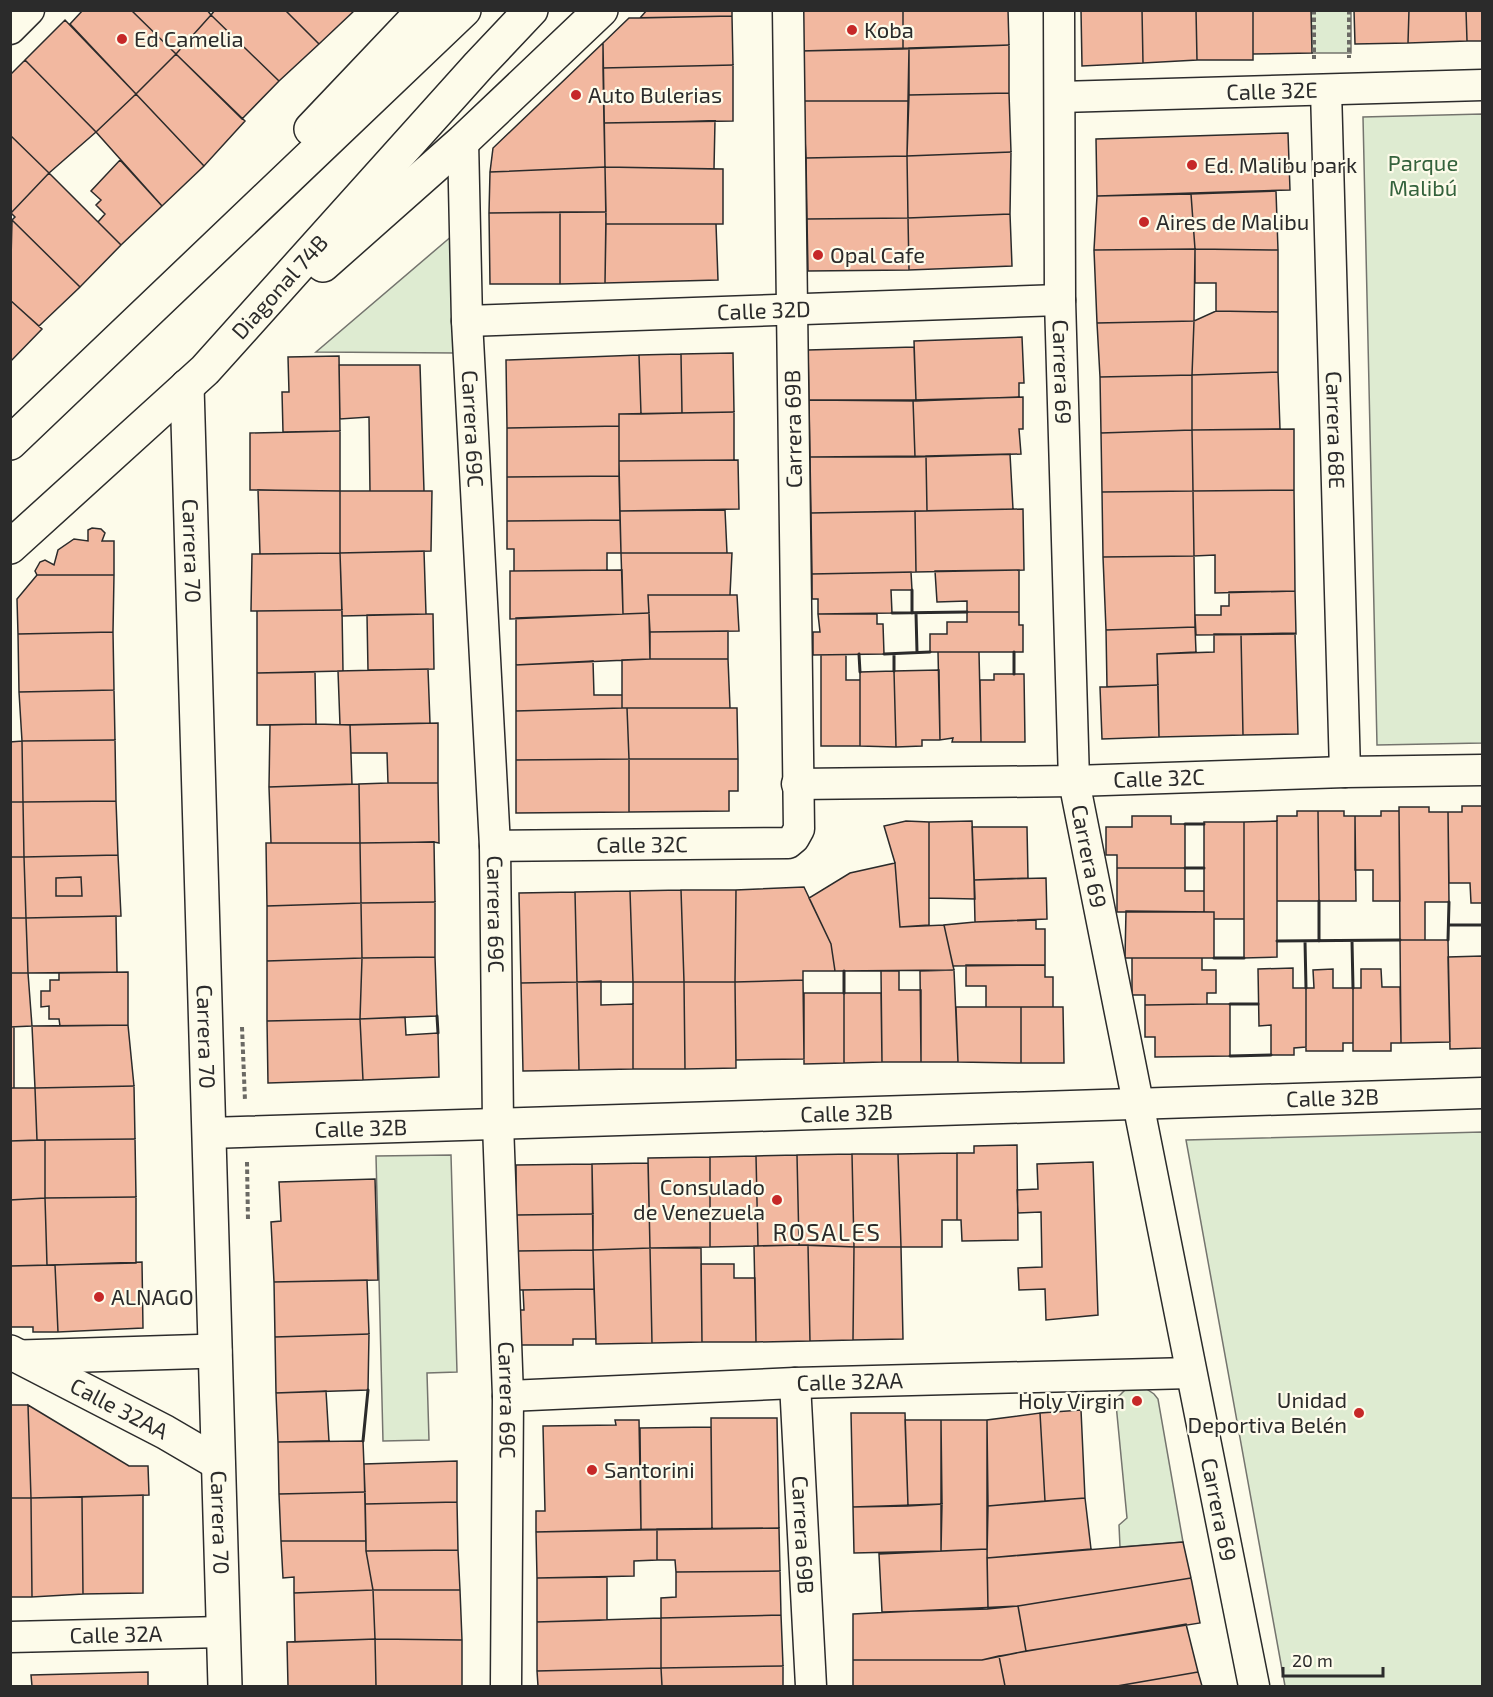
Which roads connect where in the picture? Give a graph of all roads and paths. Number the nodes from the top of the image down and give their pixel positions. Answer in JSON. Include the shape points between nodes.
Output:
{"nodes":[{"id":1,"x":29,"y":10,"type":"edge"},
{"id":2,"x":464,"y":10,"type":"edge"},
{"id":3,"x":531,"y":10,"type":"edge"},
{"id":4,"x":600,"y":10,"type":"edge"},
{"id":5,"x":788,"y":10,"type":"edge"},
{"id":6,"x":1059,"y":10,"type":"edge"},
{"id":7,"x":1314,"y":10,"type":"edge"},
{"id":8,"x":1349,"y":10,"type":"edge"},
{"id":9,"x":433,"y":22,"type":"edge"},
{"id":10,"x":10,"y":29,"type":"edge"},
{"id":11,"x":1482,"y":85,"type":"edge"},
{"id":12,"x":1330,"y":89,"type":"junction"},
{"id":13,"x":1060,"y":97,"type":"junction"},
{"id":14,"x":464,"y":141,"type":"junction"},
{"id":15,"x":1060,"y":300,"type":"junction"},
{"id":16,"x":792,"y":309,"type":"junction"},
{"id":17,"x":467,"y":321,"type":"junction"},
{"id":18,"x":196,"y":378,"type":"junction"},
{"id":19,"x":10,"y":442,"type":"edge"},
{"id":20,"x":10,"y":547,"type":"edge"},
{"id":21,"x":1482,"y":770,"type":"edge"},
{"id":22,"x":1345,"y":772,"type":"junction"},
{"id":23,"x":1074,"y":781,"type":"junction"},
{"id":24,"x":797,"y":784,"type":"junction"},
{"id":25,"x":788,"y":843,"type":"joint"},
{"id":26,"x":495,"y":846,"type":"junction"},
{"id":27,"x":1482,"y":1093,"type":"edge"},
{"id":28,"x":1137,"y":1103,"type":"junction"},
{"id":29,"x":498,"y":1124,"type":"junction"},
{"id":30,"x":209,"y":1133,"type":"junction"},
{"id":31,"x":215,"y":1351,"type":"junction"},
{"id":32,"x":13,"y":1356,"type":"edge"},
{"id":33,"x":1191,"y":1373,"type":"junction"},
{"id":34,"x":795,"y":1383,"type":"junction"},
{"id":35,"x":508,"y":1396,"type":"junction"},
{"id":36,"x":218,"y":1463,"type":"junction"},
{"id":37,"x":222,"y":1632,"type":"junction"},
{"id":38,"x":10,"y":1637,"type":"edge"},
{"id":39,"x":225,"y":1686,"type":"edge"},
{"id":40,"x":506,"y":1686,"type":"edge"},
{"id":41,"x":811,"y":1686,"type":"edge"},
{"id":42,"x":1254,"y":1686,"type":"edge"}],
"edges":[{"from":1,"to":10,"type":"street"},
{"from":2,"to":9,"type":"main road"},
{"from":3,"to":18,"type":"main road","name":"Diagonal 74B"},
{"from":4,"to":14,"type":"main road"},
{"from":5,"to":16,"type":"street","name":"Carrera 69B"},
{"from":6,"to":13,"type":"street","name":"Carrera 69"},
{"from":7,"to":12,"type":"path"},
{"from":8,"to":12,"type":"path"},
{"from":9,"to":19,"type":"main road"},
{"from":11,"to":12,"type":"street","name":"Calle 32E"},
{"from":12,"to":13,"type":"street","name":"Calle 32E"},
{"from":12,"to":22,"type":"street","name":"Carrera 68E"},
{"from":13,"to":15,"type":"street","name":"Carrera 69"},
{"from":14,"to":17,"type":"street","name":"Carrera 69C"},
{"from":14,"to":18,"type":"main road"},
{"from":15,"to":16,"type":"street","name":"Calle 32D"},
{"from":15,"to":23,"type":"street","name":"Carrera 69"},
{"from":16,"to":17,"type":"street","name":"Calle 32D"},
{"from":16,"to":24,"type":"street","name":"Carrera 69B"},
{"from":17,"to":26,"type":"street","name":"Carrera 69C"},
{"from":18,"to":20,"type":"main road","name":"Diagonal 74B"},
{"from":18,"to":30,"type":"main road","name":"Carrera 70"},
{"from":21,"to":22,"type":"street","name":"Calle 32C"},
{"from":22,"to":23,"type":"street","name":"Calle 32C"},
{"from":23,"to":24,"type":"street","name":"Calle 32C"},
{"from":23,"to":28,"type":"street","name":"Carrera 69"},
{"from":24,"to":25,"type":"street","name":"Carrera 69B","via":[[799,829]]},
{"from":25,"to":26,"type":"street","name":"Calle 32C"},
{"from":26,"to":29,"type":"street","name":"Carrera 69C"},
{"from":27,"to":28,"type":"street","name":"Calle 32B"},
{"from":28,"to":29,"type":"street","name":"Calle 32B"},
{"from":28,"to":33,"type":"street","name":"Carrera 69"},
{"from":29,"to":30,"type":"street","name":"Calle 32B"},
{"from":29,"to":35,"type":"street","name":"Carrera 69C"},
{"from":30,"to":31,"type":"main road","name":"Carrera 70"},
{"from":31,"to":32,"type":"main road"},
{"from":31,"to":36,"type":"main road","name":"Carrera 70"},
{"from":32,"to":36,"type":"main road","name":"Calle 32AA"},
{"from":33,"to":34,"type":"street","name":"Calle 32AA"},
{"from":33,"to":42,"type":"street","name":"Carrera 69"},
{"from":34,"to":35,"type":"street","name":"Calle 32AA"},
{"from":34,"to":41,"type":"street","name":"Carrera 69B"},
{"from":35,"to":40,"type":"street","name":"Carrera 69C"},
{"from":36,"to":37,"type":"main road","name":"Carrera 70"},
{"from":37,"to":38,"type":"street","name":"Calle 32A"},
{"from":37,"to":39,"type":"main road","name":"Carrera 70"}]}
